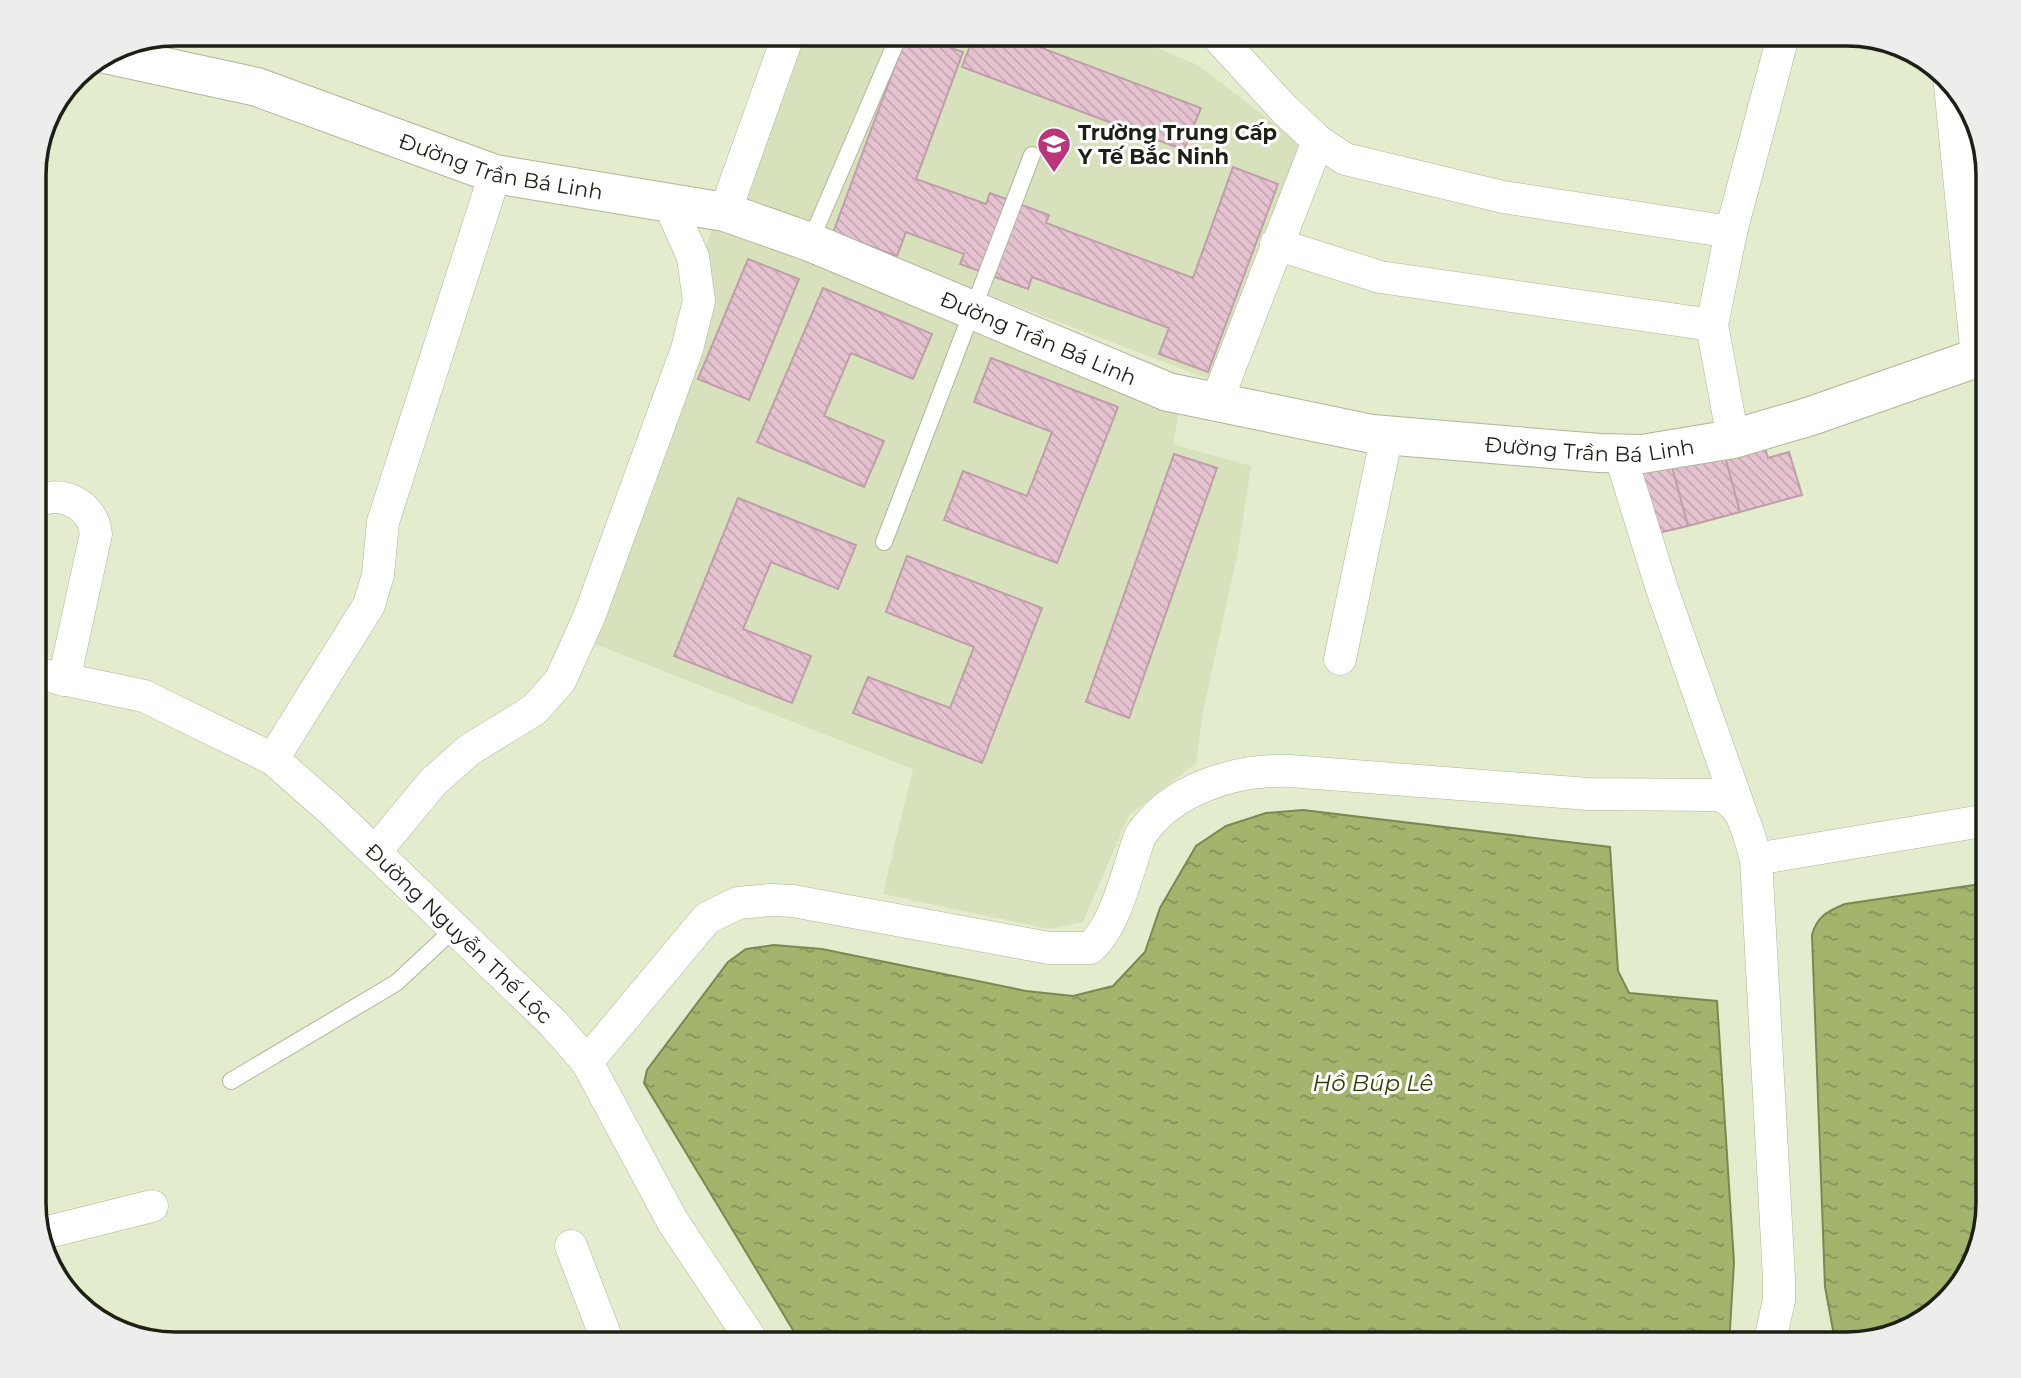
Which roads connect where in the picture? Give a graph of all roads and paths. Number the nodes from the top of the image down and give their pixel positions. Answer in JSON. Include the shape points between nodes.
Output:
{"nodes":[{"id":1,"x":784,"y":46,"type":"edge"},
{"id":2,"x":894,"y":46,"type":"edge"},
{"id":3,"x":1227,"y":46,"type":"edge"},
{"id":4,"x":1780,"y":46,"type":"edge"},
{"id":5,"x":121,"y":57,"type":"edge"},
{"id":6,"x":1952,"y":100,"type":"edge"},
{"id":7,"x":1318,"y":141,"type":"junction"},
{"id":8,"x":1032,"y":155,"type":"dead end"},
{"id":9,"x":495,"y":174,"type":"junction"},
{"id":10,"x":669,"y":203,"type":"junction"},
{"id":11,"x":726,"y":212,"type":"junction"},
{"id":12,"x":1731,"y":232,"type":"junction"},
{"id":13,"x":810,"y":242,"type":"junction"},
{"id":14,"x":1276,"y":244,"type":"junction"},
{"id":15,"x":1976,"y":298,"type":"edge"},
{"id":16,"x":974,"y":312,"type":"junction"},
{"id":17,"x":1712,"y":325,"type":"junction"},
{"id":18,"x":1976,"y":357,"type":"edge"},
{"id":19,"x":1216,"y":403,"type":"junction"},
{"id":20,"x":1387,"y":435,"type":"junction"},
{"id":21,"x":1733,"y":439,"type":"junction"},
{"id":22,"x":1620,"y":454,"type":"junction"},
{"id":23,"x":46,"y":500,"type":"edge"},
{"id":24,"x":884,"y":542,"type":"dead end"},
{"id":25,"x":1340,"y":659,"type":"dead end"},
{"id":26,"x":46,"y":669,"type":"edge"},
{"id":27,"x":46,"y":678,"type":"edge"},
{"id":28,"x":273,"y":759,"type":"junction"},
{"id":29,"x":1741,"y":813,"type":"junction"},
{"id":30,"x":1976,"y":822,"type":"edge"},
{"id":31,"x":375,"y":852,"type":"junction"},
{"id":32,"x":1756,"y":859,"type":"junction"},
{"id":33,"x":454,"y":929,"type":"junction"},
{"id":34,"x":587,"y":1062,"type":"junction"},
{"id":35,"x":231,"y":1082,"type":"dead end"},
{"id":36,"x":152,"y":1206,"type":"dead end"},
{"id":37,"x":49,"y":1232,"type":"edge"},
{"id":38,"x":571,"y":1246,"type":"dead end"},
{"id":39,"x":604,"y":1332,"type":"edge"},
{"id":40,"x":746,"y":1332,"type":"edge"},
{"id":41,"x":1772,"y":1332,"type":"edge"}],
"edges":[{"from":1,"to":11,"type":"street"},
{"from":2,"to":13,"type":"lane"},
{"from":3,"to":7,"type":"street"},
{"from":4,"to":12,"type":"street"},
{"from":5,"to":9,"type":"street","name":"Đường Trần Bá Linh","via":[[257,87]]},
{"from":6,"to":15,"type":"street"},
{"from":7,"to":12,"type":"street","via":[[1345,159],[1425,181]]},
{"from":7,"to":14,"type":"street"},
{"from":8,"to":16,"type":"lane"},
{"from":9,"to":10,"type":"street","name":"Đường Trần Bá Linh"},
{"from":9,"to":28,"type":"street","via":[[383,522],[369,605]]},
{"from":10,"to":11,"type":"street","name":"Đường Trần Bá Linh"},
{"from":10,"to":31,"type":"street","via":[[693,257],[699,301],[687,349],[589,617],[560,681],[534,710],[469,750],[442,774]]},
{"from":11,"to":13,"type":"street","name":"Đường Trần Bá Linh"},
{"from":12,"to":17,"type":"street"},
{"from":13,"to":16,"type":"street","name":"Đường Trần Bá Linh"},
{"from":14,"to":17,"type":"street","via":[[1380,277]]},
{"from":14,"to":19,"type":"street"},
{"from":16,"to":19,"type":"street","name":"Đường Trần Bá Linh","via":[[1168,392]]},
{"from":16,"to":24,"type":"lane"},
{"from":17,"to":21,"type":"street"},
{"from":18,"to":21,"type":"street","name":"Đường Trần Bá Linh"},
{"from":19,"to":20,"type":"street","name":"Đường Trần Bá Linh"},
{"from":20,"to":22,"type":"street","name":"Đường Trần Bá Linh"},
{"from":20,"to":25,"type":"street"},
{"from":21,"to":22,"type":"street","name":"Đường Trần Bá Linh"},
{"from":22,"to":29,"type":"street"},
{"from":23,"to":26,"type":"street","via":[[68,499],[89,512],[96,534]]},
{"from":27,"to":28,"type":"street","name":"Đường Nguyễn Thế Lộc","via":[[144,696]]},
{"from":28,"to":31,"type":"street","name":"Đường Nguyễn Thế Lộc"},
{"from":29,"to":32,"type":"street"},
{"from":29,"to":34,"type":"street","via":[[1717,795],[1588,794],[1303,771],[1237,775],[1195,791],[1147,825],[1101,939],[1090,948],[1049,948],[793,901],[738,903],[706,918]]},
{"from":30,"to":32,"type":"street"},
{"from":31,"to":33,"type":"street","name":"Đường Nguyễn Thế Lộc"},
{"from":32,"to":41,"type":"street","via":[[1779,1278]]},
{"from":33,"to":34,"type":"street","name":"Đường Nguyễn Thế Lộc","via":[[553,1023]]},
{"from":33,"to":35,"type":"lane","via":[[397,983]]},
{"from":34,"to":40,"type":"street","name":"Đường Nguyễn Thế Lộc","via":[[673,1222]]},
{"from":36,"to":37,"type":"street"},
{"from":38,"to":39,"type":"street"}]}
